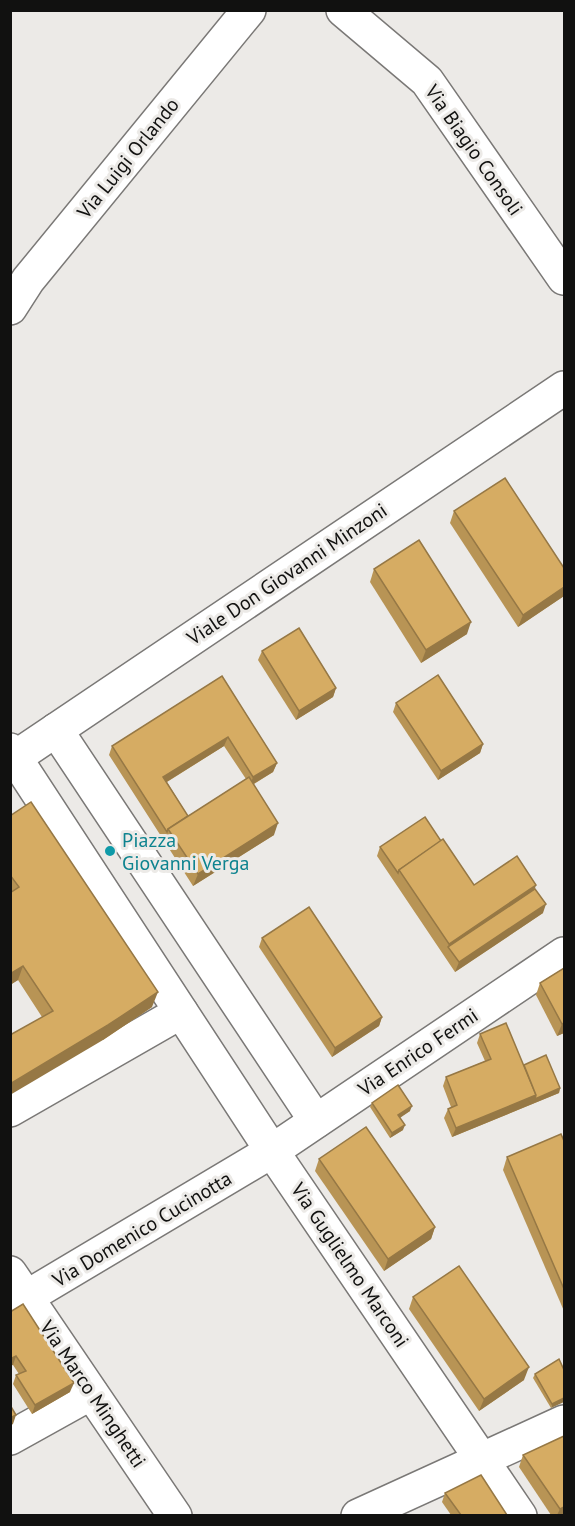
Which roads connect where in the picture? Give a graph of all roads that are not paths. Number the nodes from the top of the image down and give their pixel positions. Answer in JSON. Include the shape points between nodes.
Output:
{"nodes":[{"id":1,"x":249,"y":10,"type":"edge"},
{"id":2,"x":343,"y":10,"type":"edge"},
{"id":3,"x":564,"y":278,"type":"edge"},
{"id":4,"x":10,"y":308,"type":"edge"},
{"id":5,"x":564,"y":388,"type":"edge"},
{"id":6,"x":56,"y":730,"type":"junction"},
{"id":7,"x":12,"y":756,"type":"edge"},
{"id":8,"x":564,"y":954,"type":"edge"},
{"id":9,"x":182,"y":1012,"type":"junction"},
{"id":10,"x":10,"y":1110,"type":"edge"},
{"id":11,"x":316,"y":1121,"type":"junction"},
{"id":12,"x":272,"y":1151,"type":"junction"},
{"id":13,"x":16,"y":1293,"type":"edge"},
{"id":14,"x":91,"y":1393,"type":"junction"},
{"id":15,"x":564,"y":1422,"type":"edge"},
{"id":16,"x":10,"y":1438,"type":"edge"},
{"id":17,"x":483,"y":1460,"type":"junction"},
{"id":18,"x":175,"y":1515,"type":"edge"},
{"id":19,"x":358,"y":1515,"type":"edge"},
{"id":20,"x":520,"y":1515,"type":"edge"}],
"edges":[{"from":1,"to":4,"type":"street","name":"Via Luigi Orlando","via":[[27,280]]},
{"from":2,"to":3,"type":"street","name":"Via Biagio Consoli","via":[[427,81]]},
{"from":5,"to":6,"type":"street","name":"Viale Don Giovanni Minzoni"},
{"from":6,"to":7,"type":"street","name":"Viale Don Giovanni Minzoni"},
{"from":6,"to":11,"type":"street"},
{"from":7,"to":9,"type":"street","name":"Via Guglielmo Marconi"},
{"from":8,"to":11,"type":"street","name":"Via Enrico Fermi"},
{"from":9,"to":10,"type":"street"},
{"from":9,"to":12,"type":"street","name":"Via Guglielmo Marconi"},
{"from":11,"to":12,"type":"street","name":"Via Enrico Fermi"},
{"from":12,"to":13,"type":"street","name":"Via Domenico Cucinotta"},
{"from":12,"to":17,"type":"street","name":"Via Guglielmo Marconi"},
{"from":13,"to":14,"type":"street","name":"Via Marco Minghetti"},
{"from":14,"to":16,"type":"street"},
{"from":14,"to":18,"type":"street","name":"Via Marco Minghetti"},
{"from":15,"to":17,"type":"street"},
{"from":17,"to":19,"type":"street"},
{"from":17,"to":20,"type":"street","name":"Via Guglielmo Marconi"}]}
